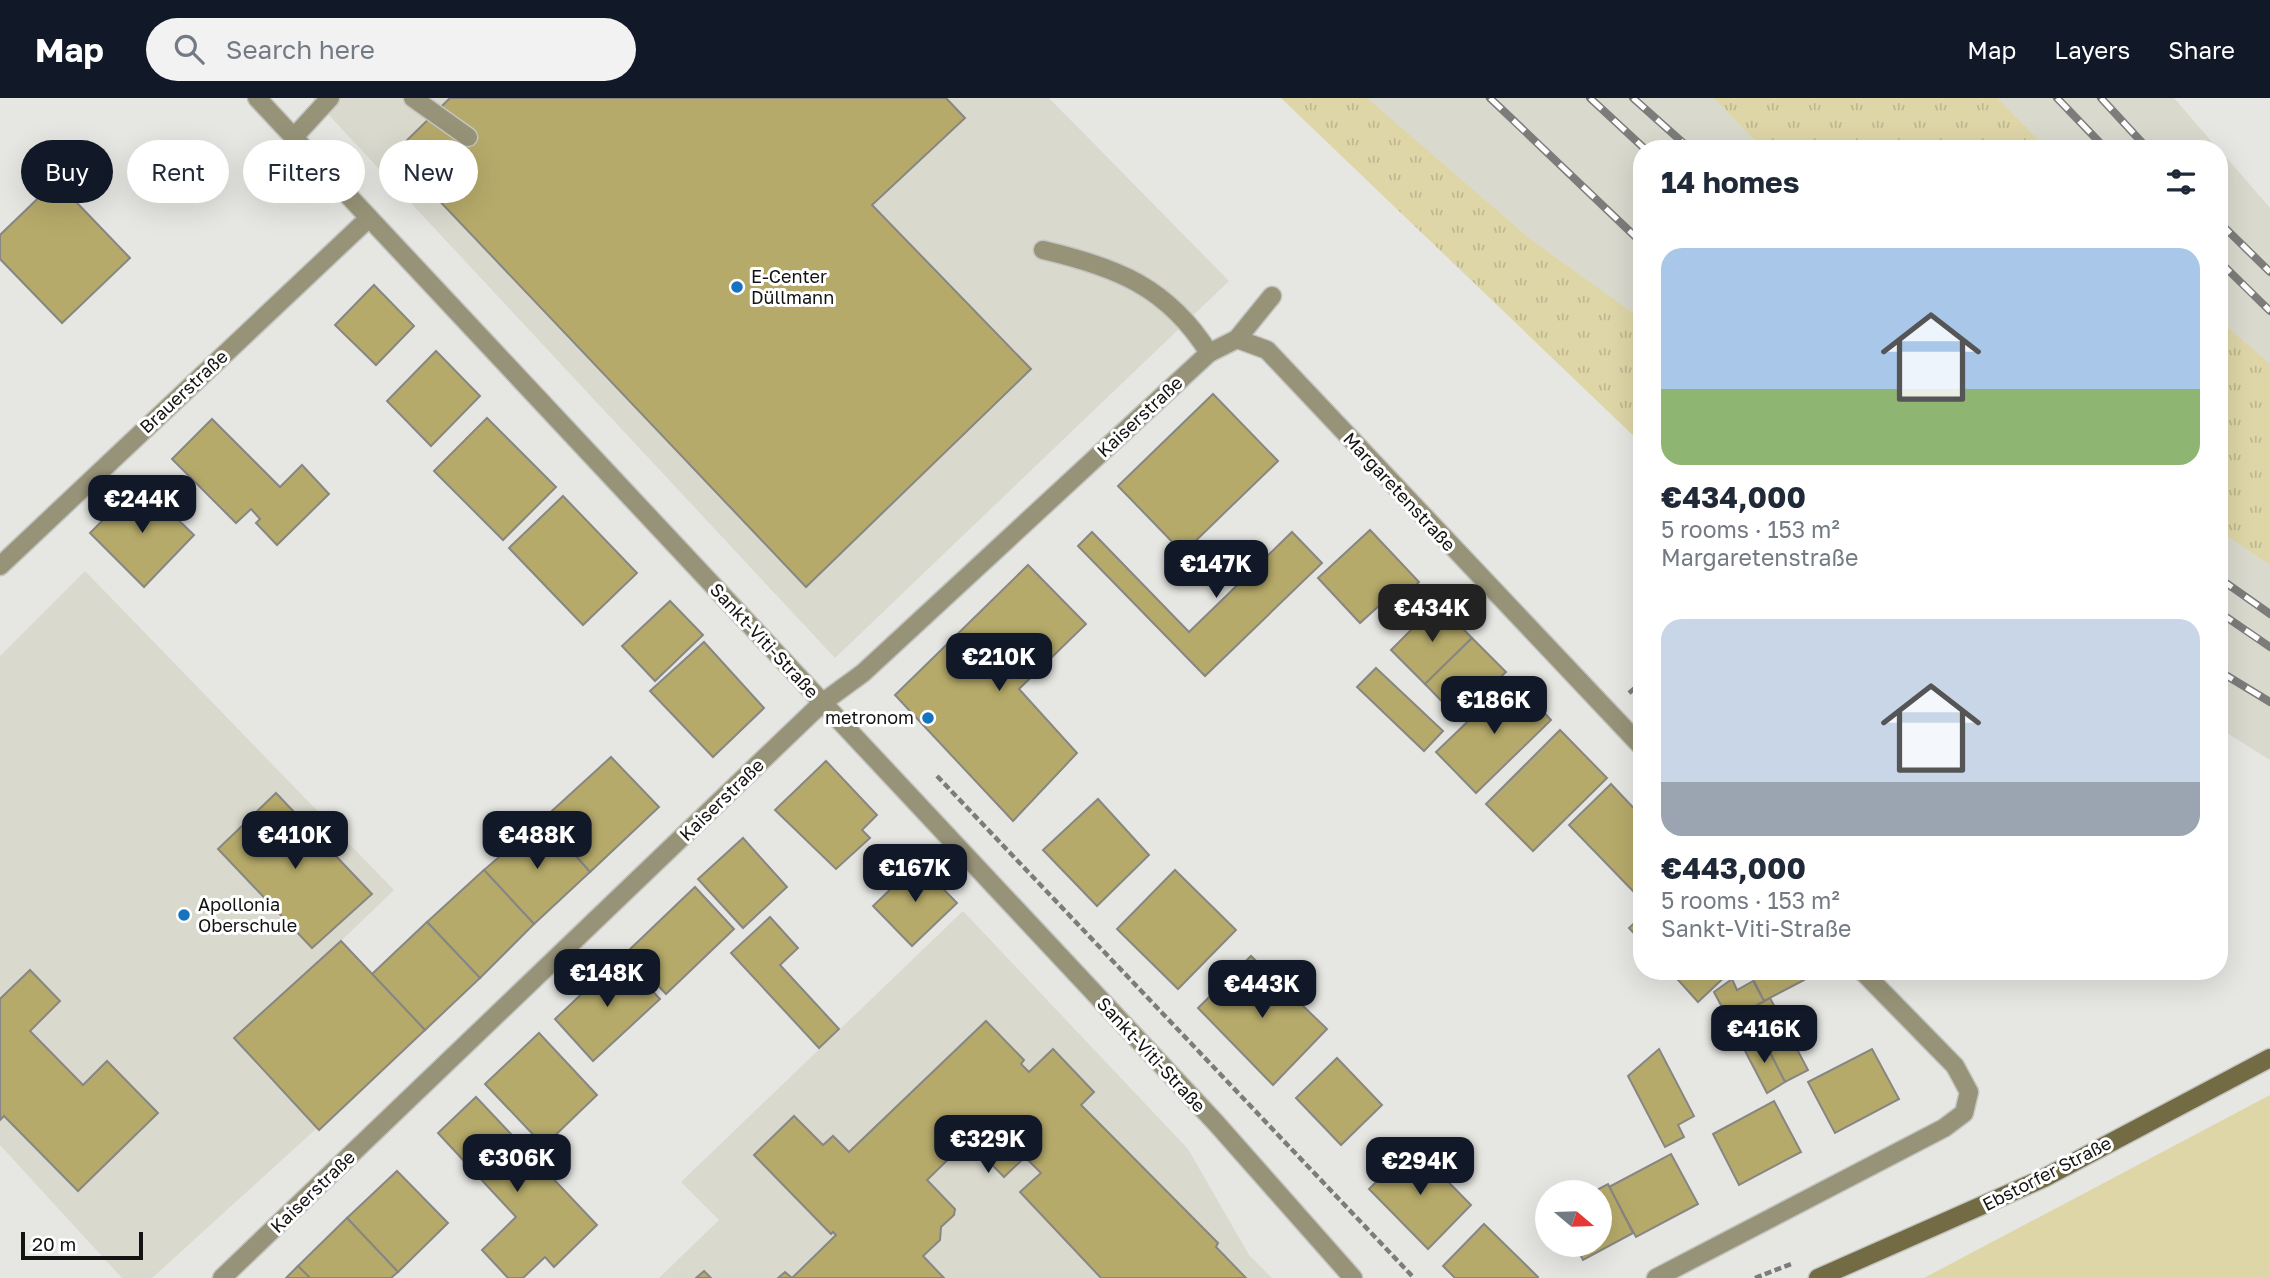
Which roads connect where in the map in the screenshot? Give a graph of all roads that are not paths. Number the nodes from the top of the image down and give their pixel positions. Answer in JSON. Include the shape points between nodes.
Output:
{"nodes":[{"id":1,"x":257,"y":98,"type":"edge"},
{"id":2,"x":330,"y":98,"type":"edge"},
{"id":3,"x":414,"y":98,"type":"edge"},
{"id":4,"x":294,"y":136,"type":"junction"},
{"id":5,"x":468,"y":137,"type":"dead end"},
{"id":6,"x":369,"y":218,"type":"junction"},
{"id":7,"x":1043,"y":250,"type":"dead end"},
{"id":8,"x":1272,"y":296,"type":"dead end"},
{"id":9,"x":1237,"y":339,"type":"junction"},
{"id":10,"x":1209,"y":353,"type":"junction"},
{"id":11,"x":0,"y":566,"type":"edge"},
{"id":12,"x":822,"y":703,"type":"junction"},
{"id":13,"x":1633,"y":737,"type":"edge"},
{"id":14,"x":1871,"y":980,"type":"edge"},
{"id":15,"x":2270,"y":1058,"type":"edge"},
{"id":16,"x":222,"y":1278,"type":"edge"},
{"id":17,"x":1353,"y":1278,"type":"edge"},
{"id":18,"x":1656,"y":1278,"type":"edge"},
{"id":19,"x":1818,"y":1278,"type":"edge"}],
"edges":[{"from":1,"to":4,"type":"street","name":"Sankt-Viti-Straße"},
{"from":2,"to":4,"type":"street"},
{"from":3,"to":5,"type":"street"},
{"from":4,"to":6,"type":"street","name":"Sankt-Viti-Straße"},
{"from":6,"to":11,"type":"street","name":"Brauerstraße"},
{"from":6,"to":12,"type":"street","name":"Sankt-Viti-Straße"},
{"from":7,"to":10,"type":"street","via":[[1132,277],[1194,329]]},
{"from":8,"to":9,"type":"street"},
{"from":9,"to":10,"type":"street","name":"Kaiserstraße"},
{"from":9,"to":13,"type":"street","name":"Margaretenstraße","via":[[1266,350]]},
{"from":10,"to":12,"type":"street","name":"Kaiserstraße","via":[[863,673]]},
{"from":12,"to":16,"type":"street","name":"Kaiserstraße"},
{"from":12,"to":17,"type":"street","name":"Sankt-Viti-Straße","via":[[1216,1123]]},
{"from":14,"to":18,"type":"street","via":[[1955,1066],[1969,1092],[1964,1113],[1944,1128]]},
{"from":15,"to":19,"type":"main road","name":"Ebstorfer Straße","via":[[2044,1178]]}]}
